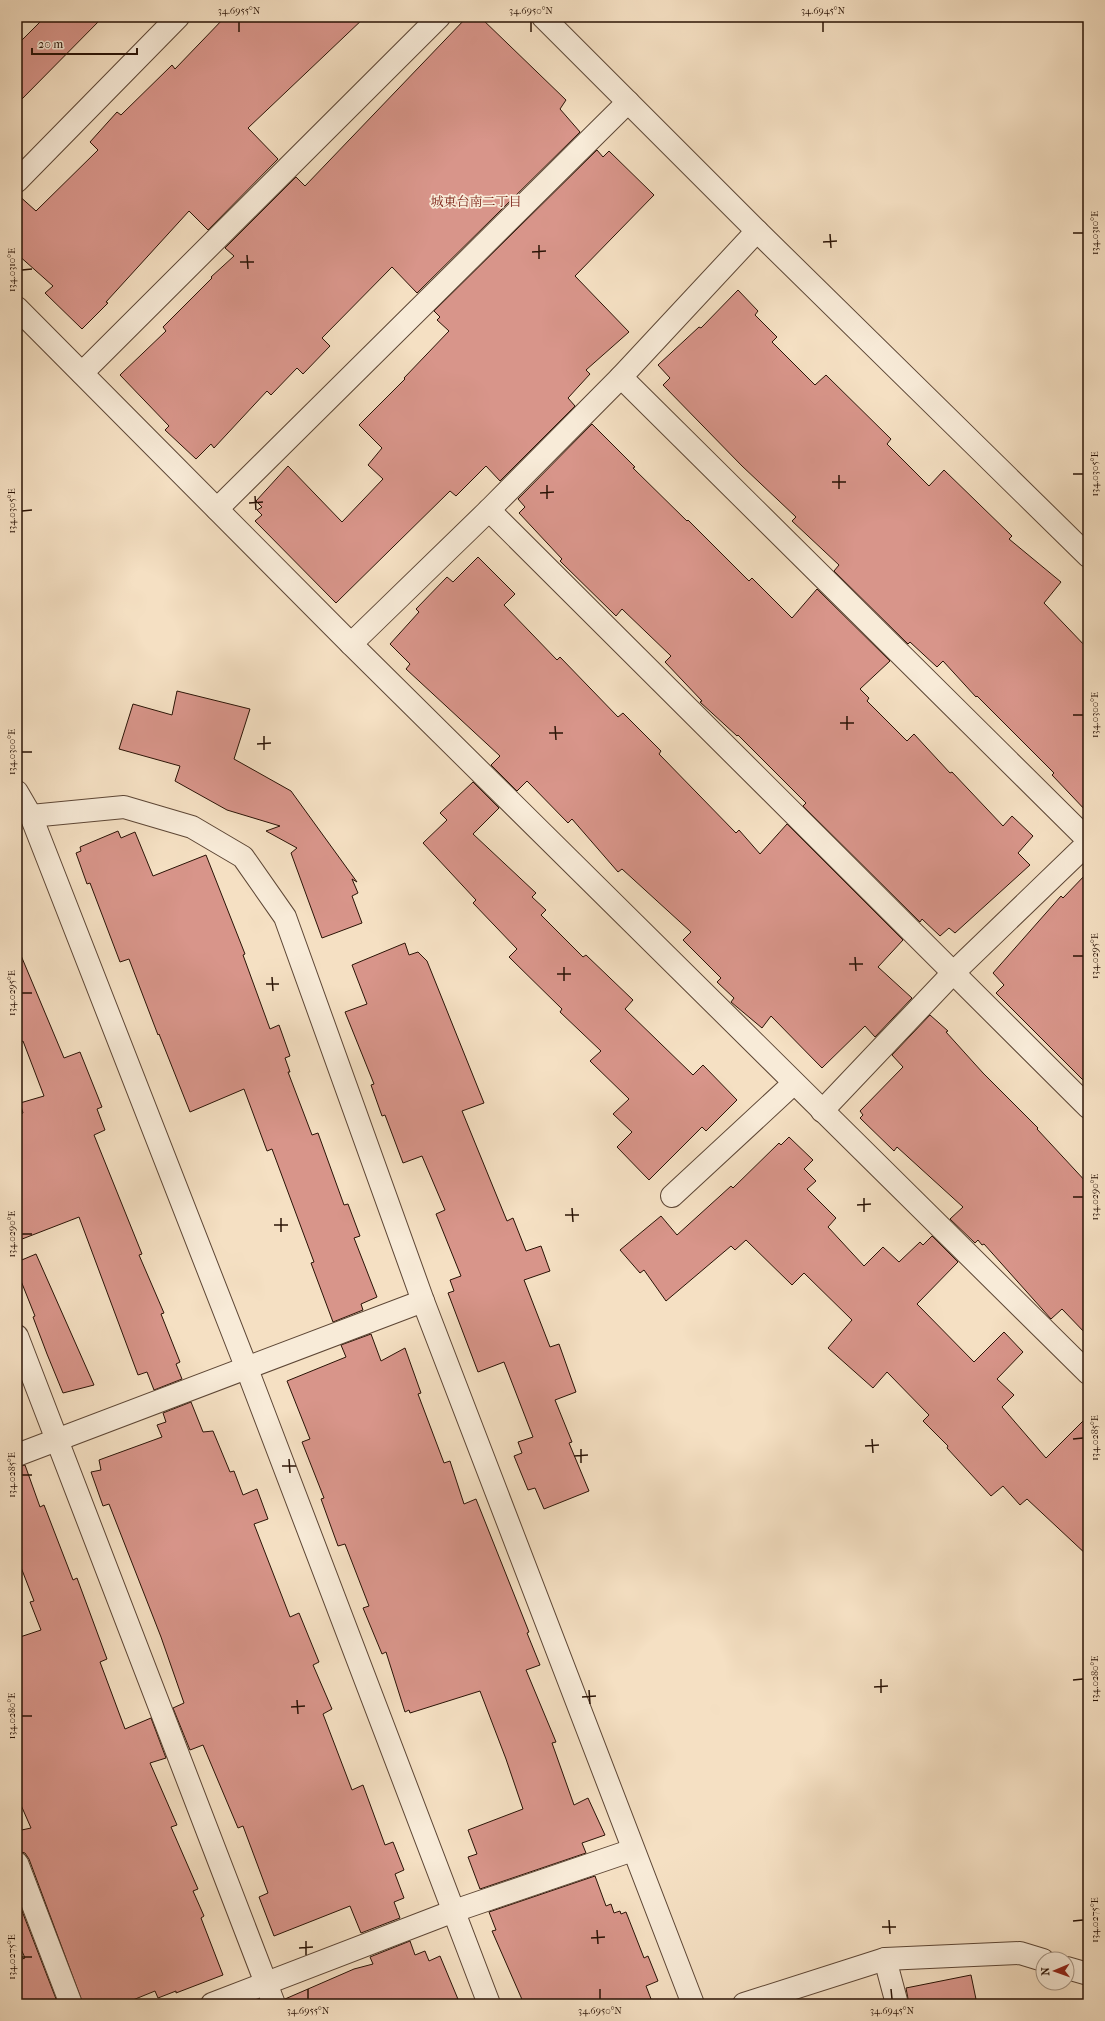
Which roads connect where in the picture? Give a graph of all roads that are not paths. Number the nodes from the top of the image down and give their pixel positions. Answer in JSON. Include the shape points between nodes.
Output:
{"nodes":[{"id":1,"x":178,"y":17,"type":"edge"},
{"id":2,"x":439,"y":17,"type":"edge"},
{"id":3,"x":543,"y":17,"type":"edge"},
{"id":4,"x":628,"y":102,"type":"junction"},
{"id":5,"x":17,"y":181,"type":"edge"},
{"id":6,"x":757,"y":232,"type":"junction"},
{"id":7,"x":17,"y":308,"type":"edge"},
{"id":8,"x":82,"y":373,"type":"junction"},
{"id":9,"x":622,"y":377,"type":"junction"},
{"id":10,"x":217,"y":509,"type":"junction"},
{"id":11,"x":489,"y":510,"type":"junction"},
{"id":12,"x":1088,"y":556,"type":"edge"},
{"id":13,"x":350,"y":644,"type":"junction"},
{"id":14,"x":17,"y":792,"type":"edge"},
{"id":15,"x":31,"y":816,"type":"junction"},
{"id":16,"x":1088,"y":840,"type":"edge"},
{"id":17,"x":1088,"y":843,"type":"edge"},
{"id":18,"x":953,"y":973,"type":"junction"},
{"id":19,"x":794,"y":1083,"type":"junction"},
{"id":20,"x":1088,"y":1107,"type":"edge"},
{"id":21,"x":822,"y":1111,"type":"junction"},
{"id":22,"x":672,"y":1196,"type":"dead end"},
{"id":23,"x":423,"y":1301,"type":"junction"},
{"id":24,"x":17,"y":1336,"type":"edge"},
{"id":25,"x":247,"y":1368,"type":"junction"},
{"id":26,"x":1088,"y":1373,"type":"edge"},
{"id":27,"x":57,"y":1439,"type":"junction"},
{"id":28,"x":17,"y":1455,"type":"edge"},
{"id":29,"x":633,"y":1850,"type":"junction"},
{"id":30,"x":17,"y":1863,"type":"edge"},
{"id":31,"x":454,"y":1911,"type":"junction"},
{"id":32,"x":1035,"y":1957,"type":"edge"},
{"id":33,"x":884,"y":1959,"type":"junction"},
{"id":34,"x":1075,"y":1970,"type":"edge"},
{"id":35,"x":1088,"y":1974,"type":"edge"},
{"id":36,"x":266,"y":1983,"type":"junction"},
{"id":37,"x":71,"y":2004,"type":"edge"},
{"id":38,"x":212,"y":2004,"type":"edge"},
{"id":39,"x":274,"y":2004,"type":"edge"},
{"id":40,"x":489,"y":2004,"type":"edge"},
{"id":41,"x":693,"y":2004,"type":"edge"},
{"id":42,"x":744,"y":2004,"type":"edge"},
{"id":43,"x":897,"y":2004,"type":"edge"}],
"edges":[{"from":1,"to":5,"type":"street"},
{"from":2,"to":8,"type":"street"},
{"from":3,"to":4,"type":"street"},
{"from":4,"to":6,"type":"street"},
{"from":4,"to":10,"type":"street"},
{"from":6,"to":9,"type":"street"},
{"from":6,"to":12,"type":"street"},
{"from":7,"to":8,"type":"street"},
{"from":8,"to":10,"type":"street"},
{"from":9,"to":11,"type":"street"},
{"from":9,"to":16,"type":"street"},
{"from":10,"to":13,"type":"street"},
{"from":11,"to":13,"type":"street"},
{"from":11,"to":18,"type":"street"},
{"from":13,"to":19,"type":"street"},
{"from":14,"to":15,"type":"street"},
{"from":15,"to":23,"type":"street","via":[[124,807],[192,827],[243,858],[285,917]]},
{"from":15,"to":25,"type":"street"},
{"from":17,"to":18,"type":"street"},
{"from":18,"to":20,"type":"street"},
{"from":18,"to":21,"type":"street"},
{"from":19,"to":21,"type":"street"},
{"from":19,"to":22,"type":"street"},
{"from":21,"to":26,"type":"street"},
{"from":23,"to":25,"type":"street"},
{"from":23,"to":29,"type":"street"},
{"from":24,"to":27,"type":"street"},
{"from":25,"to":27,"type":"street"},
{"from":25,"to":31,"type":"street"},
{"from":27,"to":28,"type":"street"},
{"from":27,"to":36,"type":"street"},
{"from":29,"to":31,"type":"street"},
{"from":29,"to":41,"type":"street"},
{"from":30,"to":37,"type":"street"},
{"from":31,"to":36,"type":"street"},
{"from":31,"to":40,"type":"street"},
{"from":32,"to":33,"type":"street","via":[[1020,1952]]},
{"from":33,"to":42,"type":"street"},
{"from":33,"to":43,"type":"street"},
{"from":34,"to":35,"type":"street"},
{"from":36,"to":38,"type":"street"},
{"from":36,"to":39,"type":"street"}]}
